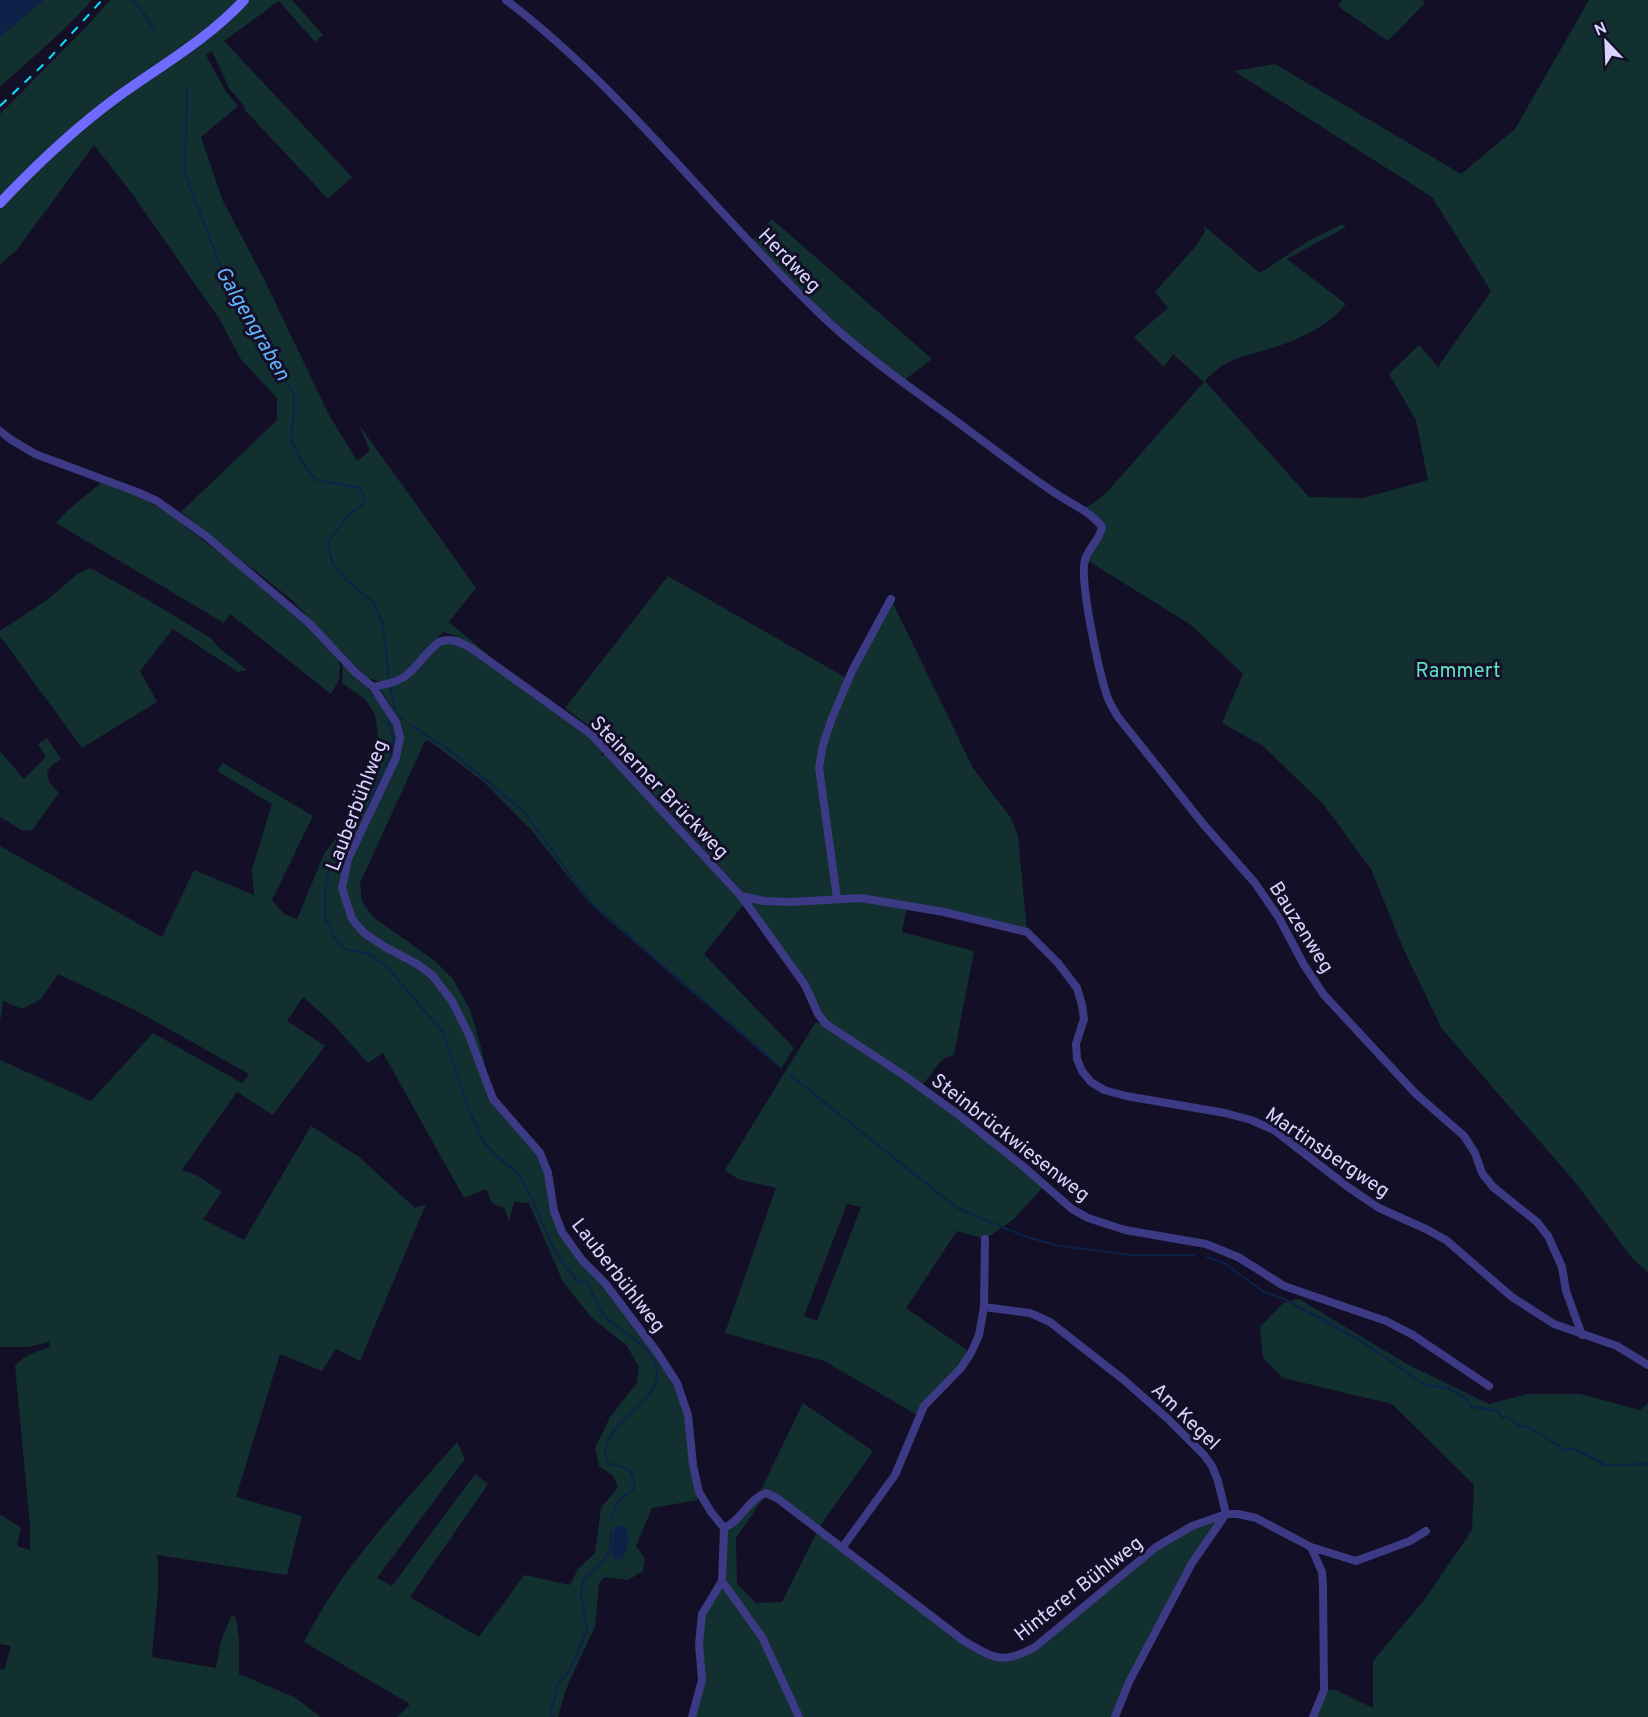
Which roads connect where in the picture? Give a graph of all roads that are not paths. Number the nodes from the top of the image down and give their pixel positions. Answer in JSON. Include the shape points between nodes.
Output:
{"nodes":[{"id":1,"x":244,"y":0,"type":"edge"},
{"id":2,"x":506,"y":0,"type":"edge"},
{"id":3,"x":0,"y":203,"type":"edge"},
{"id":4,"x":0,"y":431,"type":"edge"},
{"id":5,"x":1081,"y":508,"type":"joint"},
{"id":6,"x":891,"y":599,"type":"dead end"},
{"id":7,"x":373,"y":687,"type":"junction"},
{"id":8,"x":741,"y":896,"type":"junction"},
{"id":9,"x":837,"y":898,"type":"junction"},
{"id":10,"x":985,"y":1239,"type":"dead end"},
{"id":11,"x":984,"y":1307,"type":"junction"},
{"id":12,"x":1582,"y":1335,"type":"junction"},
{"id":13,"x":1648,"y":1365,"type":"edge"},
{"id":14,"x":1489,"y":1386,"type":"dead end"},
{"id":15,"x":1226,"y":1514,"type":"junction"},
{"id":16,"x":724,"y":1528,"type":"junction"},
{"id":17,"x":1426,"y":1531,"type":"dead end"},
{"id":18,"x":1311,"y":1547,"type":"junction"},
{"id":19,"x":842,"y":1548,"type":"junction"},
{"id":20,"x":722,"y":1581,"type":"junction"},
{"id":21,"x":692,"y":1717,"type":"edge"},
{"id":22,"x":799,"y":1717,"type":"edge"},
{"id":23,"x":1115,"y":1717,"type":"edge"},
{"id":24,"x":1312,"y":1717,"type":"edge"}],
"edges":[{"from":1,"to":3,"type":"main road","via":[[211,31],[84,123]]},
{"from":2,"to":5,"type":"street","name":"Herdweg","via":[[608,91],[817,311],[858,348]]},
{"from":4,"to":7,"type":"street","name":"Lauberbühlweg","via":[[35,454],[137,492],[172,512],[310,624]]},
{"from":5,"to":12,"type":"street","name":"Bauzenweg","via":[[1102,527],[1085,559],[1084,582],[1101,672],[1119,717],[1255,883],[1324,995],[1416,1094],[1464,1136],[1493,1187],[1537,1222],[1548,1236],[1562,1267]]},
{"from":6,"to":9,"type":"street","via":[[852,671],[823,745],[819,768]]},
{"from":7,"to":8,"type":"street","name":"Steinerner Brückweg","via":[[406,677],[446,639],[471,648],[591,734]]},
{"from":7,"to":16,"type":"street","name":"Lauberbühlweg","via":[[397,724],[400,738],[396,758],[348,860],[342,888],[352,919],[364,933],[432,975],[452,1001],[493,1099],[540,1153],[562,1232],[605,1283],[677,1383],[688,1415],[699,1492]]},
{"from":8,"to":9,"type":"street","name":"Martinsbergweg","via":[[790,902]]},
{"from":8,"to":14,"type":"street","name":"Steinbrückwiesenweg","via":[[805,985],[826,1024],[956,1112],[1072,1209],[1125,1230],[1206,1244],[1238,1257],[1284,1286],[1386,1321]]},
{"from":9,"to":12,"type":"street","name":"Martinsbergweg","via":[[907,905],[1027,932],[1077,988],[1084,1019],[1076,1044],[1077,1059],[1091,1082],[1126,1096],[1225,1113],[1274,1130],[1379,1208],[1446,1240],[1512,1297],[1554,1324]]},
{"from":10,"to":11,"type":"street"},
{"from":11,"to":15,"type":"street","name":"Am Kegel","via":[[1030,1313],[1050,1322],[1124,1380],[1204,1455],[1218,1481]]},
{"from":11,"to":19,"type":"street","via":[[971,1353],[924,1407],[895,1475]]},
{"from":12,"to":13,"type":"street","name":"Martinsbergweg","via":[[1617,1346]]},
{"from":15,"to":18,"type":"street","name":"Hinterer Bühlweg","via":[[1256,1518]]},
{"from":15,"to":19,"type":"street","name":"Hinterer Bühlweg","via":[[1192,1526],[1156,1547],[1035,1647],[1016,1658],[999,1659],[964,1641]]},
{"from":15,"to":23,"type":"street","via":[[1192,1563],[1129,1682]]},
{"from":16,"to":19,"type":"street","name":"Hinterer Bühlweg","via":[[766,1493]]},
{"from":16,"to":20,"type":"street"},
{"from":17,"to":18,"type":"street","name":"Hinterer Bühlweg","via":[[1356,1561]]},
{"from":18,"to":24,"type":"street","via":[[1322,1572],[1324,1690]]},
{"from":20,"to":21,"type":"street","via":[[702,1614],[702,1680]]},
{"from":20,"to":22,"type":"street","via":[[762,1637]]}]}
